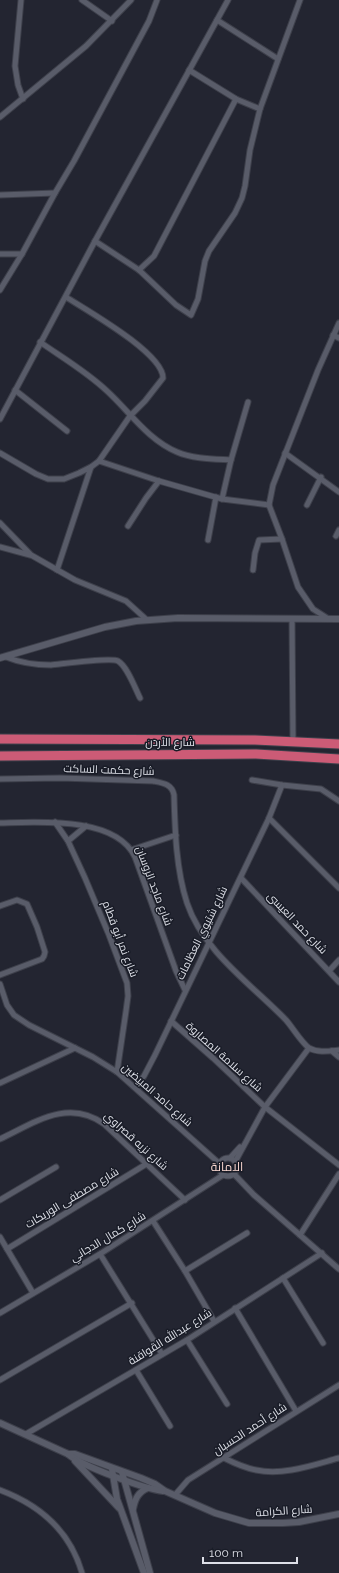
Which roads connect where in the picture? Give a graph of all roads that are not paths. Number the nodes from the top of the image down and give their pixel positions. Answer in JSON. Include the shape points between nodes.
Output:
{"nodes":[{"id":1,"x":21,"y":0,"type":"edge"},
{"id":2,"x":82,"y":0,"type":"edge"},
{"id":3,"x":131,"y":0,"type":"edge"},
{"id":4,"x":157,"y":0,"type":"edge"},
{"id":5,"x":228,"y":0,"type":"edge"},
{"id":6,"x":300,"y":0,"type":"edge"},
{"id":7,"x":217,"y":20,"type":"junction"},
{"id":8,"x":112,"y":21,"type":"junction"},
{"id":9,"x":278,"y":59,"type":"junction"},
{"id":10,"x":189,"y":70,"type":"junction"},
{"id":11,"x":23,"y":99,"type":"junction"},
{"id":12,"x":236,"y":99,"type":"junction"},
{"id":13,"x":260,"y":109,"type":"junction"},
{"id":14,"x":0,"y":117,"type":"edge"},
{"id":15,"x":55,"y":193,"type":"junction"},
{"id":16,"x":0,"y":195,"type":"edge"},
{"id":17,"x":95,"y":241,"type":"junction"},
{"id":18,"x":0,"y":254,"type":"edge"},
{"id":19,"x":22,"y":254,"type":"junction"},
{"id":20,"x":139,"y":270,"type":"junction"},
{"id":21,"x":0,"y":290,"type":"edge"},
{"id":22,"x":66,"y":296,"type":"junction"},
{"id":23,"x":339,"y":323,"type":"edge"},
{"id":24,"x":333,"y":335,"type":"junction"},
{"id":25,"x":339,"y":338,"type":"edge"},
{"id":26,"x":40,"y":342,"type":"junction"},
{"id":27,"x":15,"y":390,"type":"junction"},
{"id":28,"x":248,"y":402,"type":"dead end"},
{"id":29,"x":130,"y":416,"type":"junction"},
{"id":30,"x":0,"y":419,"type":"edge"},
{"id":31,"x":67,"y":431,"type":"dead end"},
{"id":32,"x":0,"y":453,"type":"edge"},
{"id":33,"x":285,"y":453,"type":"junction"},
{"id":34,"x":231,"y":460,"type":"junction"},
{"id":35,"x":99,"y":461,"type":"junction"},
{"id":36,"x":91,"y":467,"type":"junction"},
{"id":37,"x":321,"y":477,"type":"junction"},
{"id":38,"x":159,"y":481,"type":"junction"},
{"id":39,"x":339,"y":492,"type":"edge"},
{"id":40,"x":216,"y":497,"type":"junction"},
{"id":41,"x":222,"y":499,"type":"junction"},
{"id":42,"x":269,"y":505,"type":"junction"},
{"id":43,"x":307,"y":505,"type":"dead end"},
{"id":44,"x":0,"y":523,"type":"edge"},
{"id":45,"x":128,"y":526,"type":"dead end"},
{"id":46,"x":339,"y":530,"type":"edge"},
{"id":47,"x":336,"y":536,"type":"dead end"},
{"id":48,"x":282,"y":539,"type":"junction"},
{"id":49,"x":208,"y":540,"type":"dead end"},
{"id":50,"x":0,"y":547,"type":"edge"},
{"id":51,"x":31,"y":555,"type":"junction"},
{"id":52,"x":57,"y":570,"type":"junction"},
{"id":53,"x":254,"y":570,"type":"dead end"},
{"id":54,"x":327,"y":618,"type":"junction"},
{"id":55,"x":292,"y":619,"type":"junction"},
{"id":56,"x":339,"y":619,"type":"edge"},
{"id":57,"x":147,"y":620,"type":"junction"},
{"id":58,"x":3,"y":658,"type":"edge"},
{"id":59,"x":140,"y":698,"type":"dead end"},
{"id":60,"x":0,"y":739,"type":"edge"},
{"id":61,"x":293,"y":742,"type":"junction"},
{"id":62,"x":339,"y":744,"type":"edge"},
{"id":63,"x":0,"y":756,"type":"edge"},
{"id":64,"x":339,"y":759,"type":"edge"},
{"id":65,"x":0,"y":779,"type":"edge"},
{"id":66,"x":252,"y":780,"type":"dead end"},
{"id":67,"x":282,"y":785,"type":"junction"},
{"id":68,"x":339,"y":801,"type":"edge"},
{"id":69,"x":269,"y":818,"type":"junction"},
{"id":70,"x":55,"y":822,"type":"junction"},
{"id":71,"x":0,"y":823,"type":"edge"},
{"id":72,"x":86,"y":826,"type":"junction"},
{"id":73,"x":176,"y":835,"type":"junction"},
{"id":74,"x":68,"y":841,"type":"junction"},
{"id":75,"x":131,"y":850,"type":"junction"},
{"id":76,"x":241,"y":878,"type":"junction"},
{"id":77,"x":339,"y":888,"type":"edge"},
{"id":78,"x":0,"y":906,"type":"edge"},
{"id":79,"x":208,"y":943,"type":"junction"},
{"id":80,"x":339,"y":960,"type":"edge"},
{"id":81,"x":329,"y":971,"type":"junction"},
{"id":82,"x":0,"y":975,"type":"edge"},
{"id":83,"x":339,"y":982,"type":"edge"},
{"id":84,"x":0,"y":984,"type":"edge"},
{"id":85,"x":185,"y":990,"type":"junction"},
{"id":86,"x":171,"y":1021,"type":"junction"},
{"id":87,"x":75,"y":1048,"type":"junction"},
{"id":88,"x":309,"y":1048,"type":"junction"},
{"id":89,"x":339,"y":1050,"type":"edge"},
{"id":90,"x":332,"y":1051,"type":"junction"},
{"id":91,"x":339,"y":1056,"type":"edge"},
{"id":92,"x":117,"y":1072,"type":"junction"},
{"id":93,"x":0,"y":1083,"type":"edge"},
{"id":94,"x":135,"y":1087,"type":"junction"},
{"id":95,"x":265,"y":1107,"type":"junction"},
{"id":96,"x":0,"y":1139,"type":"edge"},
{"id":97,"x":244,"y":1144,"type":"junction"},
{"id":98,"x":230,"y":1158,"type":"junction"},
{"id":99,"x":236,"y":1162,"type":"junction"},
{"id":100,"x":148,"y":1163,"type":"junction"},
{"id":101,"x":220,"y":1164,"type":"junction"},
{"id":102,"x":339,"y":1165,"type":"edge"},
{"id":103,"x":56,"y":1167,"type":"dead end"},
{"id":104,"x":234,"y":1174,"type":"junction"},
{"id":105,"x":339,"y":1174,"type":"edge"},
{"id":106,"x":223,"y":1175,"type":"junction"},
{"id":107,"x":0,"y":1200,"type":"edge"},
{"id":108,"x":185,"y":1200,"type":"junction"},
{"id":109,"x":153,"y":1221,"type":"junction"},
{"id":110,"x":247,"y":1233,"type":"dead end"},
{"id":111,"x":300,"y":1235,"type":"junction"},
{"id":112,"x":0,"y":1237,"type":"edge"},
{"id":113,"x":7,"y":1249,"type":"junction"},
{"id":114,"x":322,"y":1252,"type":"junction"},
{"id":115,"x":100,"y":1254,"type":"junction"},
{"id":116,"x":339,"y":1268,"type":"edge"},
{"id":117,"x":185,"y":1271,"type":"junction"},
{"id":118,"x":283,"y":1278,"type":"junction"},
{"id":119,"x":34,"y":1293,"type":"junction"},
{"id":120,"x":132,"y":1303,"type":"junction"},
{"id":121,"x":235,"y":1308,"type":"junction"},
{"id":122,"x":0,"y":1313,"type":"edge"},
{"id":123,"x":214,"y":1321,"type":"junction"},
{"id":124,"x":187,"y":1340,"type":"junction"},
{"id":125,"x":323,"y":1343,"type":"dead end"},
{"id":126,"x":162,"y":1354,"type":"junction"},
{"id":127,"x":136,"y":1370,"type":"junction"},
{"id":128,"x":0,"y":1380,"type":"edge"},
{"id":129,"x":339,"y":1385,"type":"edge"},
{"id":130,"x":226,"y":1404,"type":"dead end"},
{"id":131,"x":296,"y":1411,"type":"junction"},
{"id":132,"x":0,"y":1423,"type":"edge"},
{"id":133,"x":170,"y":1426,"type":"dead end"},
{"id":134,"x":26,"y":1434,"type":"junction"},
{"id":135,"x":71,"y":1456,"type":"junction"},
{"id":136,"x":224,"y":1458,"type":"junction"},
{"id":137,"x":339,"y":1458,"type":"edge"},
{"id":138,"x":112,"y":1472,"type":"junction"},
{"id":139,"x":122,"y":1476,"type":"junction"},
{"id":140,"x":148,"y":1488,"type":"junction"},
{"id":141,"x":0,"y":1490,"type":"edge"},
{"id":142,"x":164,"y":1491,"type":"junction"},
{"id":143,"x":175,"y":1495,"type":"junction"},
{"id":144,"x":120,"y":1510,"type":"junction"},
{"id":145,"x":133,"y":1511,"type":"junction"},
{"id":146,"x":339,"y":1514,"type":"edge"},
{"id":147,"x":82,"y":1573,"type":"edge"},
{"id":148,"x":144,"y":1573,"type":"edge"},
{"id":149,"x":150,"y":1573,"type":"edge"}],
"edges":[{"from":1,"to":11,"type":"street","via":[[15,66]]},
{"from":2,"to":8,"type":"street"},
{"from":3,"to":8,"type":"street"},
{"from":4,"to":15,"type":"street","via":[[134,49]]},
{"from":5,"to":7,"type":"street"},
{"from":6,"to":9,"type":"street"},
{"from":7,"to":9,"type":"street"},
{"from":7,"to":10,"type":"street"},
{"from":8,"to":11,"type":"street","via":[[74,57]]},
{"from":9,"to":13,"type":"street"},
{"from":10,"to":12,"type":"street"},
{"from":10,"to":17,"type":"street"},
{"from":11,"to":14,"type":"street"},
{"from":12,"to":13,"type":"street"},
{"from":12,"to":20,"type":"street","via":[[154,256]]},
{"from":13,"to":20,"type":"street","via":[[242,198],[209,251],[198,299],[191,315],[176,305]]},
{"from":15,"to":16,"type":"street"},
{"from":15,"to":19,"type":"street"},
{"from":17,"to":20,"type":"street"},
{"from":17,"to":22,"type":"street"},
{"from":18,"to":19,"type":"street"},
{"from":19,"to":21,"type":"street"},
{"from":22,"to":26,"type":"street"},
{"from":22,"to":29,"type":"street","via":[[133,341],[147,352],[162,370],[163,378]]},
{"from":23,"to":24,"type":"street"},
{"from":24,"to":25,"type":"street"},
{"from":24,"to":33,"type":"street"},
{"from":26,"to":27,"type":"street"},
{"from":26,"to":29,"type":"street","via":[[94,380]]},
{"from":27,"to":30,"type":"street"},
{"from":27,"to":31,"type":"street"},
{"from":28,"to":34,"type":"street"},
{"from":29,"to":34,"type":"street","via":[[150,435],[179,453]]},
{"from":29,"to":35,"type":"street"},
{"from":32,"to":36,"type":"street","via":[[48,479],[64,479]]},
{"from":33,"to":37,"type":"street"},
{"from":33,"to":42,"type":"street","via":[[272,485]]},
{"from":34,"to":41,"type":"street"},
{"from":35,"to":36,"type":"street"},
{"from":35,"to":38,"type":"street"},
{"from":36,"to":52,"type":"street"},
{"from":37,"to":39,"type":"street"},
{"from":37,"to":43,"type":"street"},
{"from":38,"to":40,"type":"street"},
{"from":38,"to":45,"type":"street"},
{"from":40,"to":41,"type":"street"},
{"from":40,"to":49,"type":"street"},
{"from":41,"to":42,"type":"street"},
{"from":42,"to":48,"type":"street"},
{"from":44,"to":51,"type":"street"},
{"from":46,"to":47,"type":"street"},
{"from":48,"to":53,"type":"street","via":[[259,540]]},
{"from":48,"to":54,"type":"street","via":[[303,596],[313,610]]},
{"from":50,"to":51,"type":"street"},
{"from":51,"to":52,"type":"street"},
{"from":52,"to":57,"type":"street","via":[[87,586],[126,601]]},
{"from":54,"to":55,"type":"street"},
{"from":54,"to":56,"type":"street"},
{"from":55,"to":57,"type":"street"},
{"from":55,"to":61,"type":"street"},
{"from":57,"to":58,"type":"street","via":[[105,627]]},
{"from":58,"to":59,"type":"street","via":[[36,665],[113,659],[122,664]]},
{"from":60,"to":61,"type":"highway","name":"شارع الأردن"},
{"from":61,"to":62,"type":"highway","name":"شارع الأردن"},
{"from":63,"to":64,"type":"highway","name":"شارع الأردن","via":[[256,754]]},
{"from":65,"to":73,"type":"street","name":"شارع حكمت الساكت","via":[[60,778],[153,781],[167,784],[174,795]]},
{"from":66,"to":67,"type":"street"},
{"from":67,"to":68,"type":"street","via":[[321,789]]},
{"from":67,"to":69,"type":"street","name":"شارع شتيوي العظامات"},
{"from":69,"to":76,"type":"street","name":"شارع شتيوي العظامات"},
{"from":69,"to":77,"type":"street"},
{"from":70,"to":71,"type":"street","name":"شارع ماجد الروسان"},
{"from":70,"to":72,"type":"street","name":"شارع ماجد الروسان"},
{"from":70,"to":74,"type":"street","name":"شارع نمر أبو قطام"},
{"from":72,"to":74,"type":"street"},
{"from":72,"to":75,"type":"street","name":"شارع ماجد الروسان","via":[[117,838]]},
{"from":73,"to":75,"type":"street"},
{"from":73,"to":79,"type":"street","name":"شارع حكمت الساكت","via":[[187,904]]},
{"from":74,"to":92,"type":"street","name":"شارع نمر أبو قطام","via":[[107,930],[126,983],[126,1018]]},
{"from":75,"to":85,"type":"street","name":"شارع ماجد الروسان"},
{"from":76,"to":79,"type":"street","name":"شارع شتيوي العظامات"},
{"from":76,"to":81,"type":"street","name":"شارع حمد العيسى"},
{"from":78,"to":82,"type":"street","via":[[17,900],[27,904],[45,952],[42,959]]},
{"from":79,"to":85,"type":"street","name":"شارع شتيوي العظامات"},
{"from":79,"to":88,"type":"street","name":"شارع حكمت الساكت","via":[[285,1020]]},
{"from":80,"to":81,"type":"street"},
{"from":81,"to":83,"type":"street","name":"شارع حمد العيسى"},
{"from":84,"to":87,"type":"street","name":"شارع حامد المبيضين","via":[[6,1005],[14,1016]]},
{"from":85,"to":86,"type":"street","name":"شارع شتيوي العظامات"},
{"from":86,"to":94,"type":"street","name":"شارع شتيوي العظامات","via":[[149,1068]]},
{"from":86,"to":95,"type":"street","name":"شارع سلامة المصاروة"},
{"from":87,"to":92,"type":"street","name":"شارع حامد المبيضين"},
{"from":87,"to":93,"type":"street"},
{"from":88,"to":90,"type":"street"},
{"from":88,"to":95,"type":"street"},
{"from":89,"to":90,"type":"street"},
{"from":90,"to":91,"type":"street"},
{"from":92,"to":94,"type":"street","name":"شارع حامد المبيضين"},
{"from":94,"to":101,"type":"street","name":"شارع حامد المبيضين"},
{"from":95,"to":97,"type":"street"},
{"from":95,"to":102,"type":"street","name":"شارع سلامة المصاروة"},
{"from":96,"to":100,"type":"street","name":"شارع نزيه قصراوي","via":[[50,1116],[63,1112],[77,1112],[104,1124]]},
{"from":97,"to":98,"type":"street"},
{"from":97,"to":99,"type":"street"},
{"from":98,"to":99,"type":"street"},
{"from":98,"to":101,"type":"street"},
{"from":99,"to":104,"type":"street"},
{"from":100,"to":108,"type":"street","name":"شارع نزيه قصراوي"},
{"from":100,"to":113,"type":"street","name":"شارع مصطفى الوريكات"},
{"from":101,"to":106,"type":"street","via":[[219,1169]]},
{"from":103,"to":107,"type":"street"},
{"from":104,"to":106,"type":"street"},
{"from":104,"to":111,"type":"street"},
{"from":105,"to":111,"type":"street"},
{"from":106,"to":108,"type":"street","name":"شارع كمال الدجاني"},
{"from":108,"to":109,"type":"street","name":"شارع كمال الدجاني"},
{"from":109,"to":115,"type":"street","name":"شارع كمال الدجاني"},
{"from":109,"to":117,"type":"street"},
{"from":110,"to":117,"type":"street"},
{"from":111,"to":114,"type":"street"},
{"from":112,"to":113,"type":"street"},
{"from":113,"to":119,"type":"street"},
{"from":114,"to":116,"type":"street"},
{"from":114,"to":118,"type":"street","name":"شارع عبدالله القواقنة"},
{"from":115,"to":119,"type":"street","name":"شارع كمال الدجاني"},
{"from":115,"to":120,"type":"street"},
{"from":117,"to":123,"type":"street"},
{"from":118,"to":121,"type":"street","name":"شارع عبدالله القواقنة"},
{"from":118,"to":125,"type":"street"},
{"from":119,"to":122,"type":"street","name":"شارع كمال الدجاني"},
{"from":120,"to":126,"type":"street"},
{"from":120,"to":128,"type":"street"},
{"from":121,"to":123,"type":"street","name":"شارع عبدالله القواقنة"},
{"from":121,"to":131,"type":"street"},
{"from":123,"to":124,"type":"street","name":"شارع عبدالله القواقنة"},
{"from":124,"to":126,"type":"street","name":"شارع عبدالله القواقنة"},
{"from":124,"to":130,"type":"street"},
{"from":126,"to":127,"type":"street","name":"شارع عبدالله القواقنة"},
{"from":127,"to":133,"type":"street"},
{"from":127,"to":134,"type":"street","name":"شارع عبدالله القواقنة"},
{"from":129,"to":131,"type":"street","name":"شارع أحمد الحسبان"},
{"from":131,"to":136,"type":"street","name":"شارع أحمد الحسبان"},
{"from":132,"to":134,"type":"street","name":"شارع الكرامة"},
{"from":134,"to":135,"type":"street","name":"شارع الكرامة"},
{"from":135,"to":138,"type":"street","name":"شارع الكرامة","via":[[75,1454]]},
{"from":135,"to":144,"type":"street"},
{"from":136,"to":137,"type":"street","via":[[257,1471],[301,1468]]},
{"from":136,"to":143,"type":"street","name":"شارع أحمد الحسبان","via":[[188,1480]]},
{"from":138,"to":139,"type":"street","name":"شارع الكرامة"},
{"from":138,"to":144,"type":"street"},
{"from":139,"to":140,"type":"street","name":"شارع الكرامة"},
{"from":139,"to":142,"type":"street","name":"شارع الكرامة","via":[[148,1481]]},
{"from":139,"to":145,"type":"street"},
{"from":140,"to":142,"type":"street","name":"شارع الكرامة"},
{"from":140,"to":145,"type":"street","via":[[137,1496]]},
{"from":141,"to":147,"type":"street","via":[[27,1502],[53,1522],[73,1550]]},
{"from":142,"to":143,"type":"street","name":"شارع الكرامة"},
{"from":143,"to":146,"type":"street","name":"شارع الكرامة","via":[[215,1513],[248,1523],[299,1522]]},
{"from":144,"to":148,"type":"street"},
{"from":145,"to":149,"type":"street"}]}
